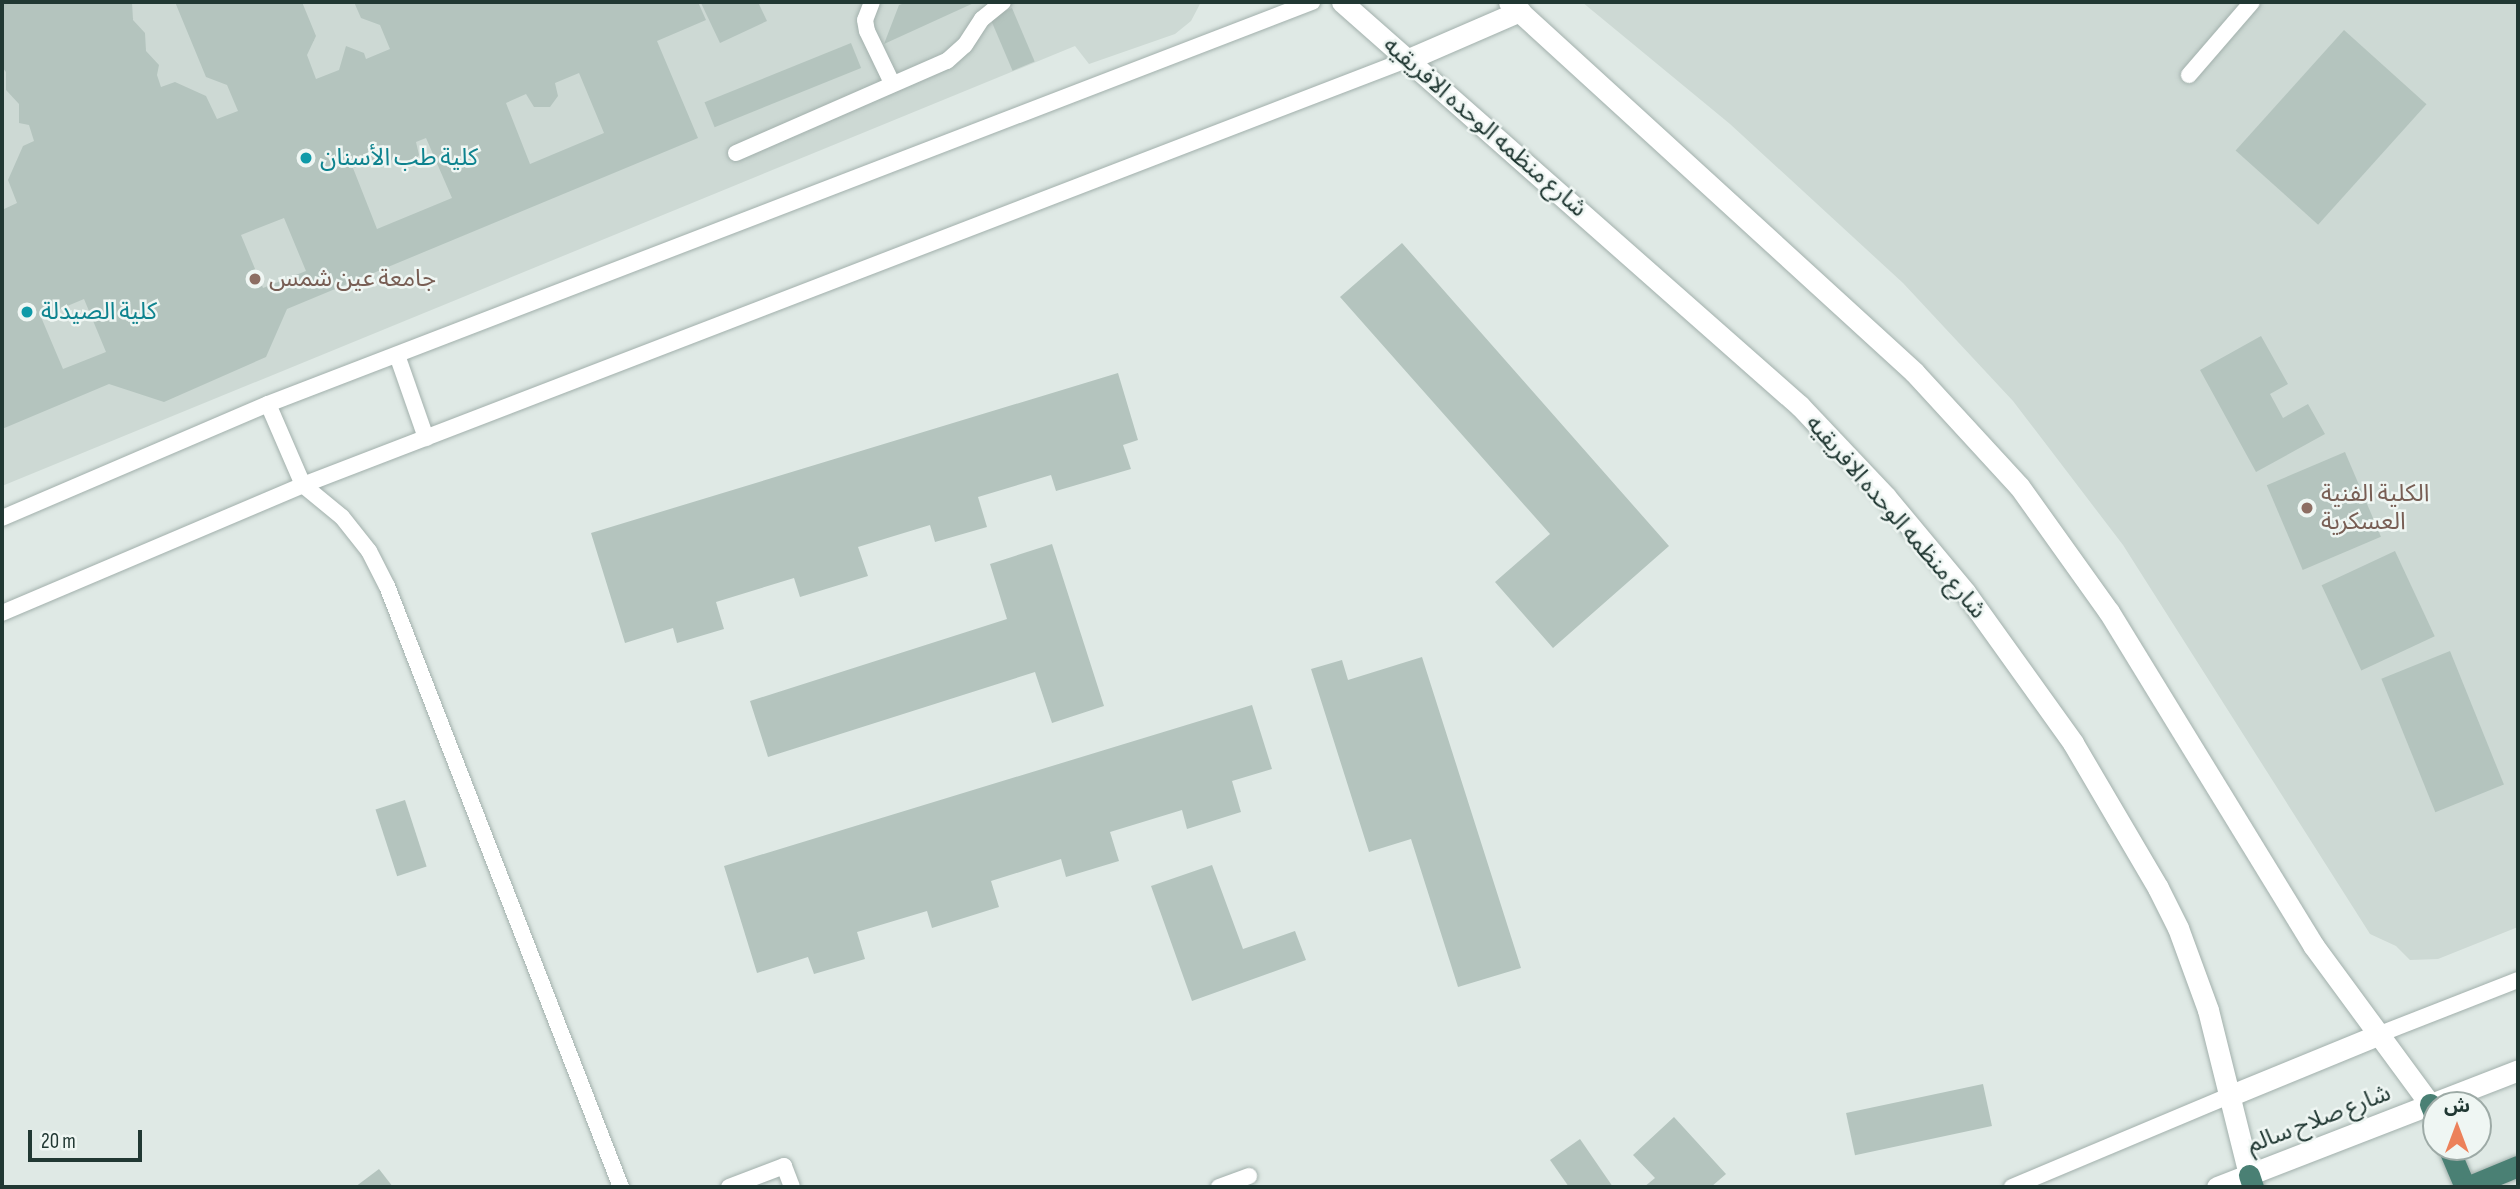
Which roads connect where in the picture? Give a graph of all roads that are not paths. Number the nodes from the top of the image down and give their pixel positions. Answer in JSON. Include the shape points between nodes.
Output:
{"nodes":[{"id":1,"x":872,"y":2,"type":"edge"},
{"id":2,"x":1003,"y":2,"type":"edge"},
{"id":3,"x":1312,"y":2,"type":"edge"},
{"id":4,"x":1342,"y":2,"type":"edge"},
{"id":5,"x":2252,"y":2,"type":"edge"},
{"id":6,"x":1514,"y":6,"type":"edge"},
{"id":7,"x":1409,"y":59,"type":"junction"},
{"id":8,"x":2189,"y":75,"type":"dead end"},
{"id":9,"x":892,"y":83,"type":"junction"},
{"id":10,"x":736,"y":153,"type":"dead end"},
{"id":11,"x":397,"y":355,"type":"junction"},
{"id":12,"x":268,"y":404,"type":"junction"},
{"id":13,"x":426,"y":438,"type":"junction"},
{"id":14,"x":303,"y":485,"type":"junction"},
{"id":15,"x":2,"y":518,"type":"edge"},
{"id":16,"x":2,"y":613,"type":"edge"},
{"id":17,"x":2518,"y":980,"type":"edge"},
{"id":18,"x":2380,"y":1034,"type":"junction"},
{"id":19,"x":2518,"y":1070,"type":"edge"},
{"id":20,"x":2474,"y":1091,"type":"edge"},
{"id":21,"x":2422,"y":1095,"type":"edge"},
{"id":22,"x":2229,"y":1096,"type":"junction"},
{"id":23,"x":2422,"y":1115,"type":"edge"},
{"id":24,"x":2454,"y":1161,"type":"edge"},
{"id":25,"x":2518,"y":1166,"type":"edge"},
{"id":26,"x":1249,"y":1176,"type":"dead end"},
{"id":27,"x":2251,"y":1181,"type":"edge"},
{"id":28,"x":621,"y":1187,"type":"edge"},
{"id":29,"x":729,"y":1187,"type":"edge"},
{"id":30,"x":792,"y":1187,"type":"edge"},
{"id":31,"x":1219,"y":1187,"type":"edge"},
{"id":32,"x":2012,"y":1187,"type":"edge"},
{"id":33,"x":2217,"y":1187,"type":"edge"},
{"id":34,"x":2466,"y":1187,"type":"edge"}],
"edges":[{"from":1,"to":9,"type":"lane","via":[[865,20],[867,31]]},
{"from":2,"to":9,"type":"lane","via":[[982,19],[957,54]]},
{"from":3,"to":11,"type":"lane"},
{"from":4,"to":7,"type":"street","name":"شارع منظمه الوحده الافريقيه"},
{"from":5,"to":8,"type":"lane"},
{"from":6,"to":7,"type":"street"},
{"from":6,"to":18,"type":"street","via":[[1914,372],[2019,486],[2109,612],[2313,945]]},
{"from":7,"to":13,"type":"lane"},
{"from":7,"to":22,"type":"street","name":"شارع منظمه الوحده الافريقيه","via":[[1800,406],[1885,496],[1965,592],[2073,743],[2158,888],[2194,968]]},
{"from":9,"to":10,"type":"lane"},
{"from":11,"to":12,"type":"lane"},
{"from":11,"to":13,"type":"lane"},
{"from":12,"to":14,"type":"lane"},
{"from":12,"to":15,"type":"lane"},
{"from":13,"to":14,"type":"lane"},
{"from":14,"to":16,"type":"lane"},
{"from":14,"to":28,"type":"lane","via":[[342,517],[369,551],[387,586]]},
{"from":17,"to":18,"type":"lane"},
{"from":18,"to":21,"type":"street"},
{"from":18,"to":22,"type":"street"},
{"from":19,"to":20,"type":"street","name":"شارع صلاح سالم"},
{"from":22,"to":27,"type":"street","name":"شارع منظمه الوحده الافريقيه"},
{"from":22,"to":32,"type":"lane"},
{"from":23,"to":27,"type":"street","name":"شارع صلاح سالم"},
{"from":24,"to":34,"type":"highway"},
{"from":25,"to":34,"type":"highway"},
{"from":26,"to":31,"type":"lane"},
{"from":27,"to":33,"type":"street","name":"شارع صلاح سالم"},
{"from":29,"to":30,"type":"lane","via":[[784,1166]]}]}
